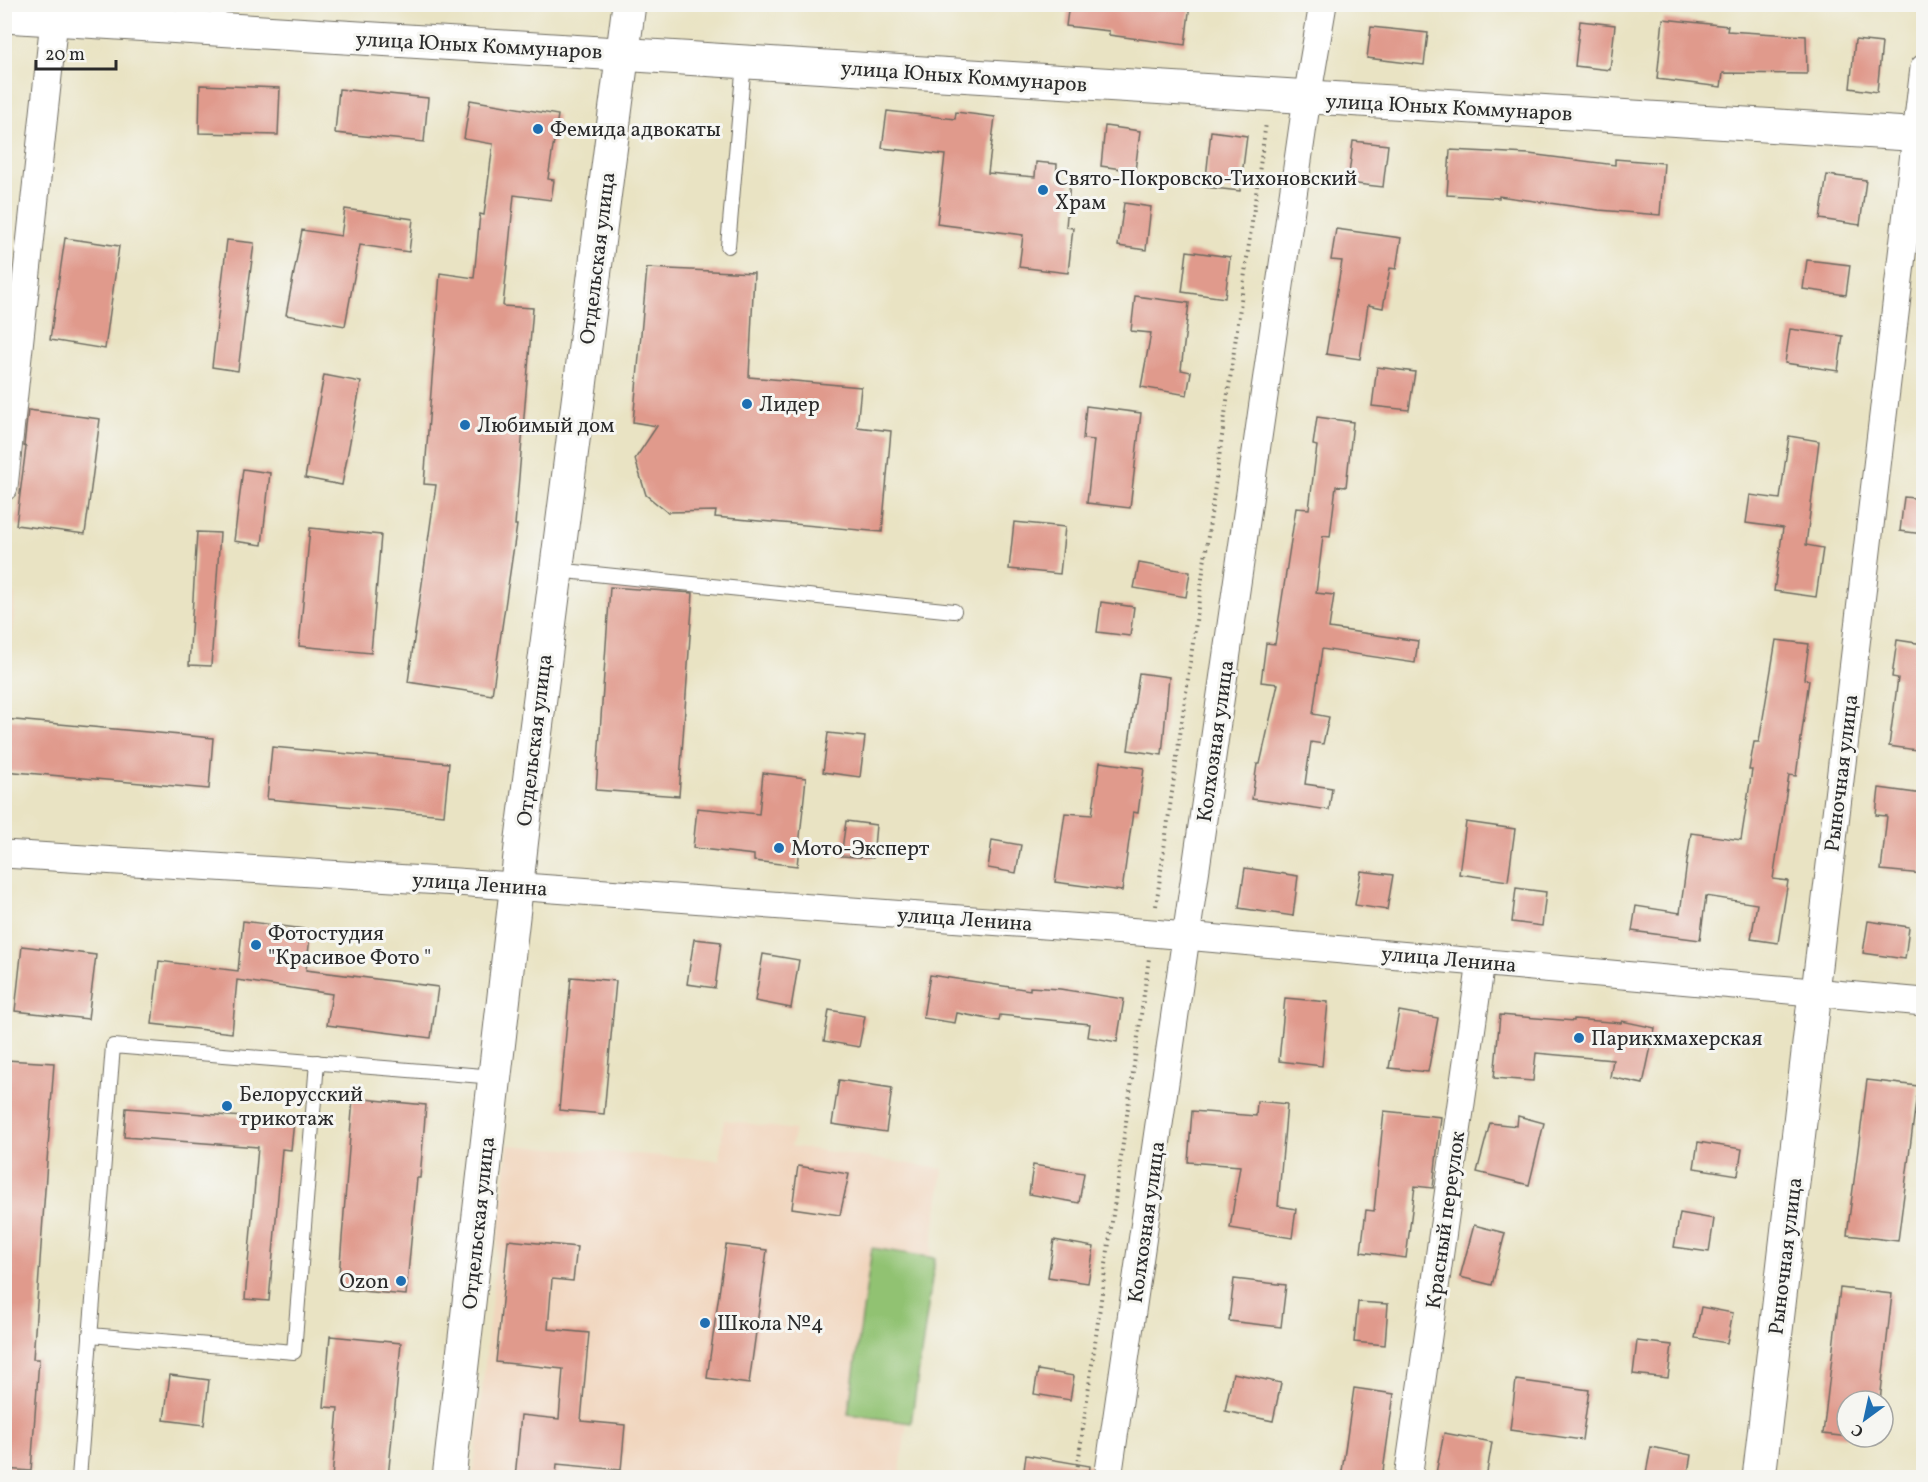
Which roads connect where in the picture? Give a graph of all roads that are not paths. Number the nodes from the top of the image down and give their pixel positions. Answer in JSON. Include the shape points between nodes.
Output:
{"nodes":[{"id":1,"x":629,"y":4,"type":"edge"},
{"id":2,"x":1323,"y":4,"type":"edge"},
{"id":3,"x":4,"y":16,"type":"edge"},
{"id":4,"x":54,"y":20,"type":"junction"},
{"id":5,"x":623,"y":54,"type":"junction"},
{"id":6,"x":744,"y":62,"type":"junction"},
{"id":7,"x":1923,"y":68,"type":"edge"},
{"id":8,"x":1307,"y":98,"type":"junction"},
{"id":9,"x":1920,"y":135,"type":"edge"},
{"id":10,"x":728,"y":246,"type":"dead end"},
{"id":11,"x":4,"y":487,"type":"edge"},
{"id":12,"x":556,"y":570,"type":"junction"},
{"id":13,"x":954,"y":611,"type":"dead end"},
{"id":14,"x":4,"y":854,"type":"edge"},
{"id":15,"x":517,"y":886,"type":"junction"},
{"id":16,"x":1187,"y":936,"type":"junction"},
{"id":17,"x":1481,"y":962,"type":"junction"},
{"id":18,"x":1815,"y":992,"type":"junction"},
{"id":19,"x":1923,"y":1002,"type":"edge"},
{"id":20,"x":317,"y":1062,"type":"junction"},
{"id":21,"x":495,"y":1077,"type":"junction"},
{"id":22,"x":90,"y":1335,"type":"junction"},
{"id":23,"x":79,"y":1478,"type":"edge"},
{"id":24,"x":449,"y":1478,"type":"edge"},
{"id":25,"x":1108,"y":1478,"type":"edge"},
{"id":26,"x":1408,"y":1478,"type":"edge"},
{"id":27,"x":1759,"y":1478,"type":"edge"}],
"edges":[{"from":1,"to":5,"type":"street","name":"Отдельская улица"},
{"from":2,"to":8,"type":"street","name":"Колхозная улица"},
{"from":3,"to":4,"type":"street","name":"улица Юных Коммунаров"},
{"from":4,"to":5,"type":"street","name":"улица Юных Коммунаров"},
{"from":4,"to":11,"type":"street"},
{"from":5,"to":6,"type":"street","name":"улица Юных Коммунаров"},
{"from":5,"to":12,"type":"street","name":"Отдельская улица"},
{"from":6,"to":8,"type":"street","name":"улица Юных Коммунаров"},
{"from":6,"to":10,"type":"lane"},
{"from":7,"to":9,"type":"street","name":"Рыночная улица"},
{"from":8,"to":9,"type":"street","name":"улица Юных Коммунаров"},
{"from":8,"to":16,"type":"street","name":"Колхозная улица"},
{"from":9,"to":18,"type":"street","name":"Рыночная улица"},
{"from":12,"to":13,"type":"lane"},
{"from":12,"to":15,"type":"street","name":"Отдельская улица"},
{"from":14,"to":15,"type":"street","name":"улица Ленина"},
{"from":15,"to":16,"type":"street","name":"улица Ленина"},
{"from":15,"to":21,"type":"street","name":"Отдельская улица"},
{"from":16,"to":17,"type":"street","name":"улица Ленина"},
{"from":16,"to":25,"type":"street","name":"Колхозная улица"},
{"from":17,"to":18,"type":"street","name":"улица Ленина"},
{"from":17,"to":26,"type":"street","name":"Красный переулок"},
{"from":18,"to":19,"type":"street","name":"улица Ленина"},
{"from":18,"to":27,"type":"street","name":"Рыночная улица"},
{"from":20,"to":21,"type":"lane"},
{"from":20,"to":22,"type":"lane","via":[[113,1046]]},
{"from":20,"to":22,"type":"lane","via":[[294,1352]]},
{"from":21,"to":24,"type":"street","name":"Отдельская улица"},
{"from":22,"to":23,"type":"lane"}]}
